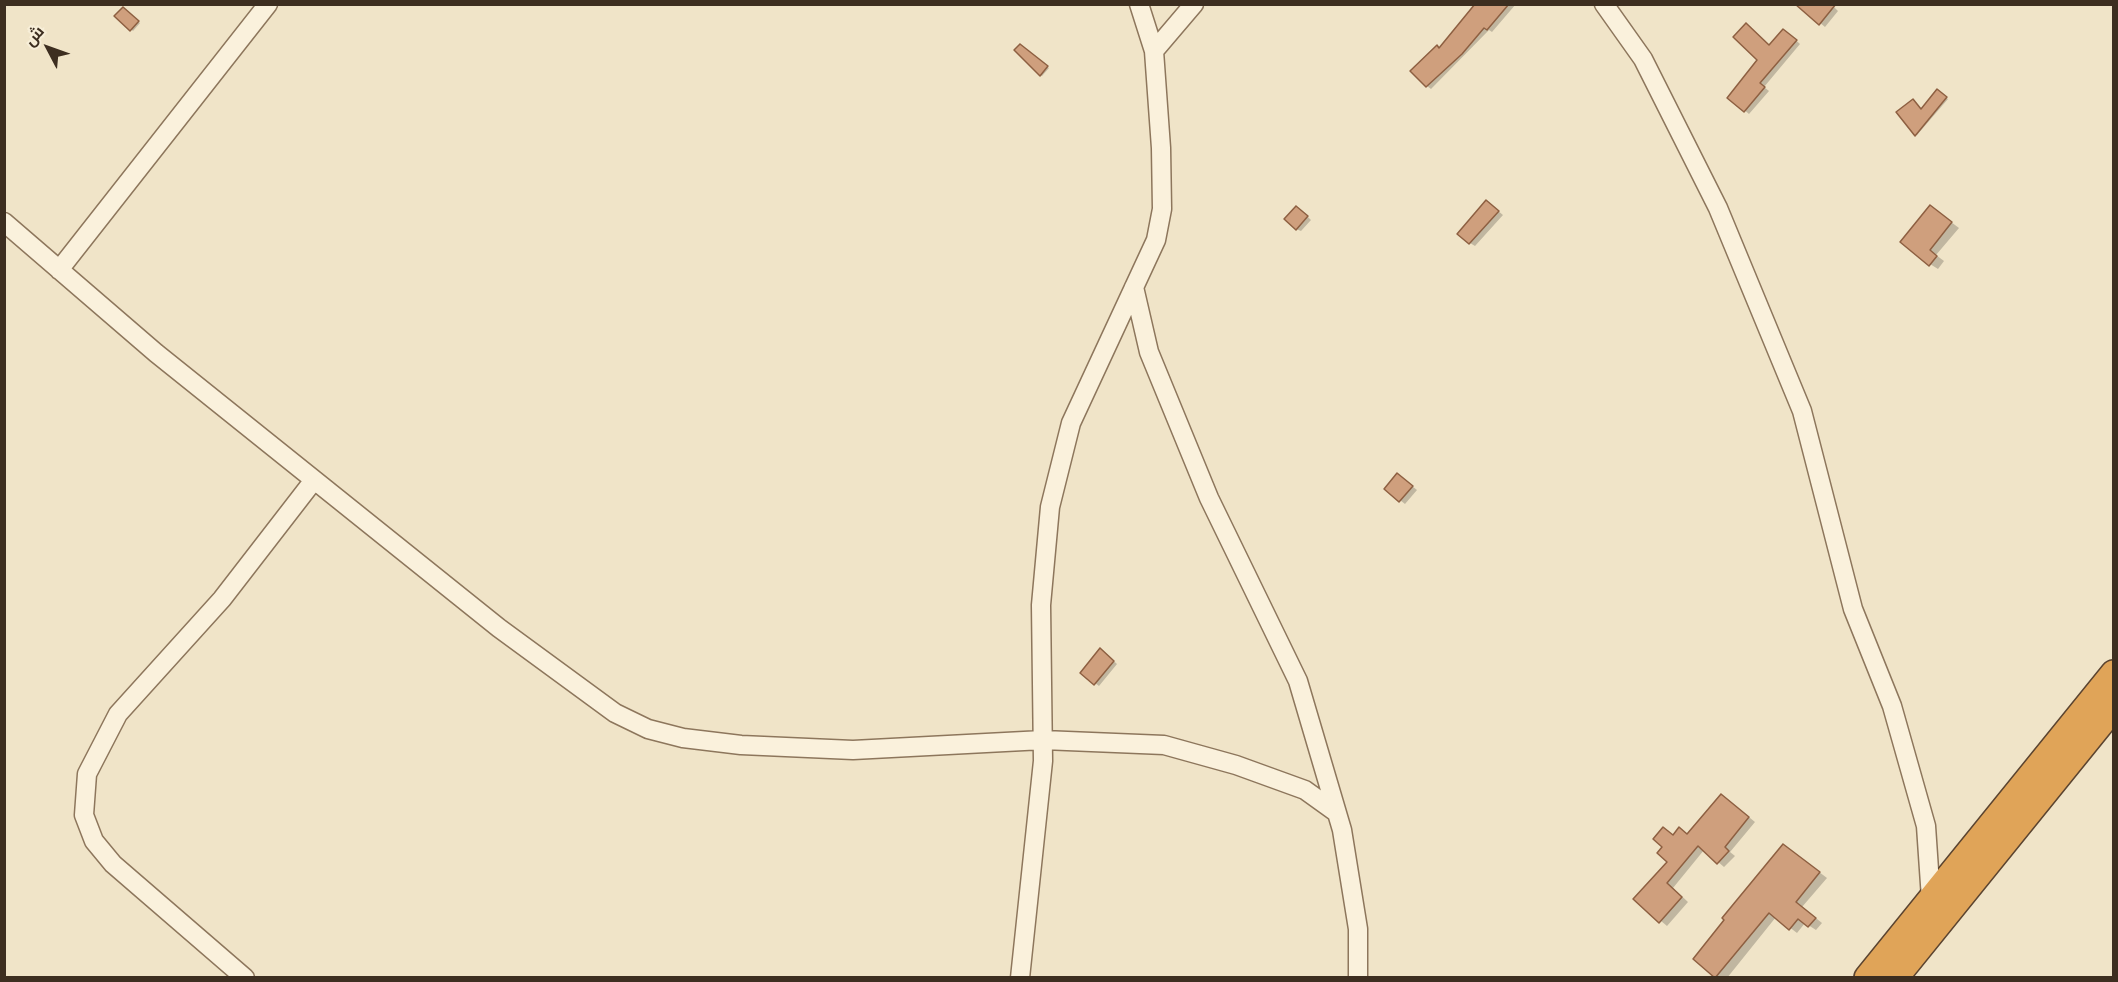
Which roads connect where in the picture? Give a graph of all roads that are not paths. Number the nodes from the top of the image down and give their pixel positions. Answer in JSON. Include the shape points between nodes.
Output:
{"nodes":[{"id":1,"x":268,"y":4,"type":"edge"},
{"id":2,"x":1139,"y":4,"type":"edge"},
{"id":3,"x":1194,"y":4,"type":"edge"},
{"id":4,"x":1604,"y":4,"type":"edge"},
{"id":5,"x":1154,"y":51,"type":"junction"},
{"id":6,"x":4,"y":222,"type":"edge"},
{"id":7,"x":59,"y":270,"type":"junction"},
{"id":8,"x":1134,"y":287,"type":"junction"},
{"id":9,"x":314,"y":480,"type":"junction"},
{"id":10,"x":2114,"y":674,"type":"edge"},
{"id":11,"x":2114,"y":706,"type":"edge"},
{"id":12,"x":1043,"y":740,"type":"junction"},
{"id":13,"x":1337,"y":813,"type":"junction"},
{"id":14,"x":1931,"y":899,"type":"junction"},
{"id":15,"x":245,"y":978,"type":"edge"},
{"id":16,"x":1020,"y":978,"type":"edge"},
{"id":17,"x":1358,"y":978,"type":"edge"},
{"id":18,"x":1868,"y":978,"type":"edge"},
{"id":19,"x":1894,"y":978,"type":"edge"}],
"edges":[{"from":1,"to":7,"type":"street"},
{"from":2,"to":5,"type":"street"},
{"from":3,"to":5,"type":"street"},
{"from":4,"to":14,"type":"street","via":[[1643,59],[1718,208],[1802,411],[1853,609],[1892,706],[1926,826]]},
{"from":5,"to":8,"type":"street","via":[[1162,209],[1156,240]]},
{"from":6,"to":7,"type":"street"},
{"from":7,"to":9,"type":"street"},
{"from":8,"to":12,"type":"street","via":[[1071,423],[1054,485],[1041,605]]},
{"from":8,"to":13,"type":"street","via":[[1149,352],[1209,498],[1298,681]]},
{"from":9,"to":12,"type":"street","via":[[499,628],[615,713],[648,729],[741,745],[853,750]]},
{"from":9,"to":15,"type":"street","via":[[222,599],[118,714],[87,774],[84,815],[94,841],[113,864]]},
{"from":10,"to":14,"type":"highway"},
{"from":11,"to":19,"type":"highway"},
{"from":12,"to":13,"type":"street","via":[[1164,745],[1305,790]]},
{"from":12,"to":16,"type":"street"},
{"from":13,"to":17,"type":"street","via":[[1358,929]]},
{"from":14,"to":18,"type":"highway"}]}
